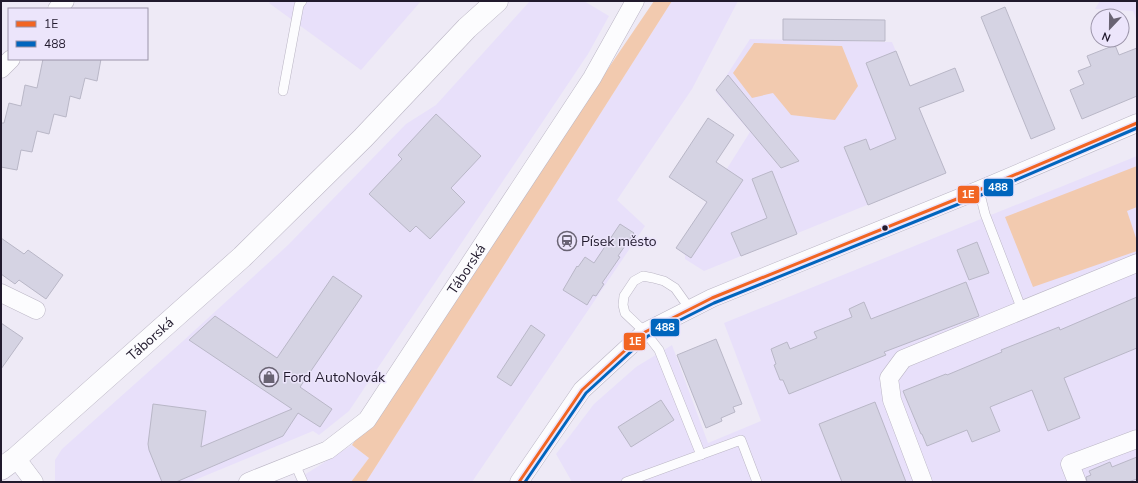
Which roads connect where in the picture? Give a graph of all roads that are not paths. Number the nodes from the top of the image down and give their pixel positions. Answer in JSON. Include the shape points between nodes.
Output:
{"nodes":[{"id":1,"x":302,"y":1,"type":"edge"},
{"id":2,"x":483,"y":1,"type":"edge"},
{"id":3,"x":497,"y":1,"type":"edge"},
{"id":4,"x":635,"y":1,"type":"edge"},
{"id":5,"x":467,"y":28,"type":"junction"},
{"id":6,"x":10,"y":60,"type":"edge"},
{"id":7,"x":1,"y":69,"type":"edge"},
{"id":8,"x":283,"y":91,"type":"dead end"},
{"id":9,"x":1137,"y":123,"type":"edge"},
{"id":10,"x":979,"y":190,"type":"junction"},
{"id":11,"x":1137,"y":263,"type":"edge"},
{"id":12,"x":1,"y":293,"type":"edge"},
{"id":13,"x":690,"y":309,"type":"junction"},
{"id":14,"x":36,"y":310,"type":"dead end"},
{"id":15,"x":1022,"y":310,"type":"junction"},
{"id":16,"x":645,"y":332,"type":"junction"},
{"id":17,"x":1137,"y":439,"type":"edge"},
{"id":18,"x":701,"y":455,"type":"junction"},
{"id":19,"x":6,"y":463,"type":"edge"},
{"id":20,"x":295,"y":464,"type":"junction"},
{"id":21,"x":34,"y":482,"type":"edge"},
{"id":22,"x":248,"y":482,"type":"edge"},
{"id":23,"x":303,"y":482,"type":"edge"},
{"id":24,"x":519,"y":482,"type":"edge"},
{"id":25,"x":626,"y":482,"type":"edge"},
{"id":26,"x":757,"y":482,"type":"edge"},
{"id":27,"x":924,"y":482,"type":"edge"},
{"id":28,"x":1077,"y":482,"type":"edge"}],
"edges":[{"from":1,"to":8,"type":"lane","via":[[299,5]]},
{"from":2,"to":5,"type":"main road","name":"Táborská"},
{"from":3,"to":5,"type":"main road","name":"Táborská"},
{"from":4,"to":20,"type":"street","name":"Táborská","via":[[592,78],[368,420],[328,450]]},
{"from":5,"to":19,"type":"main road","name":"Táborská","via":[[363,138],[242,257]]},
{"from":6,"to":7,"type":"street"},
{"from":9,"to":10,"type":"street"},
{"from":10,"to":13,"type":"street"},
{"from":10,"to":15,"type":"lane","via":[[985,214]]},
{"from":11,"to":15,"type":"street"},
{"from":12,"to":14,"type":"street"},
{"from":13,"to":16,"type":"street"},
{"from":13,"to":16,"type":"lane","via":[[675,288],[664,280],[643,276],[634,280],[624,296],[623,305],[625,313]]},
{"from":15,"to":27,"type":"street","via":[[903,359],[889,378],[892,400]]},
{"from":16,"to":18,"type":"lane","via":[[660,350]]},
{"from":16,"to":24,"type":"street","via":[[582,390]]},
{"from":17,"to":28,"type":"street","via":[[1070,464]]},
{"from":18,"to":25,"type":"lane"},
{"from":18,"to":26,"type":"lane","via":[[741,440]]},
{"from":19,"to":21,"type":"street","name":"Táborská"},
{"from":20,"to":22,"type":"street","name":"Táborská"},
{"from":20,"to":23,"type":"lane"}]}
